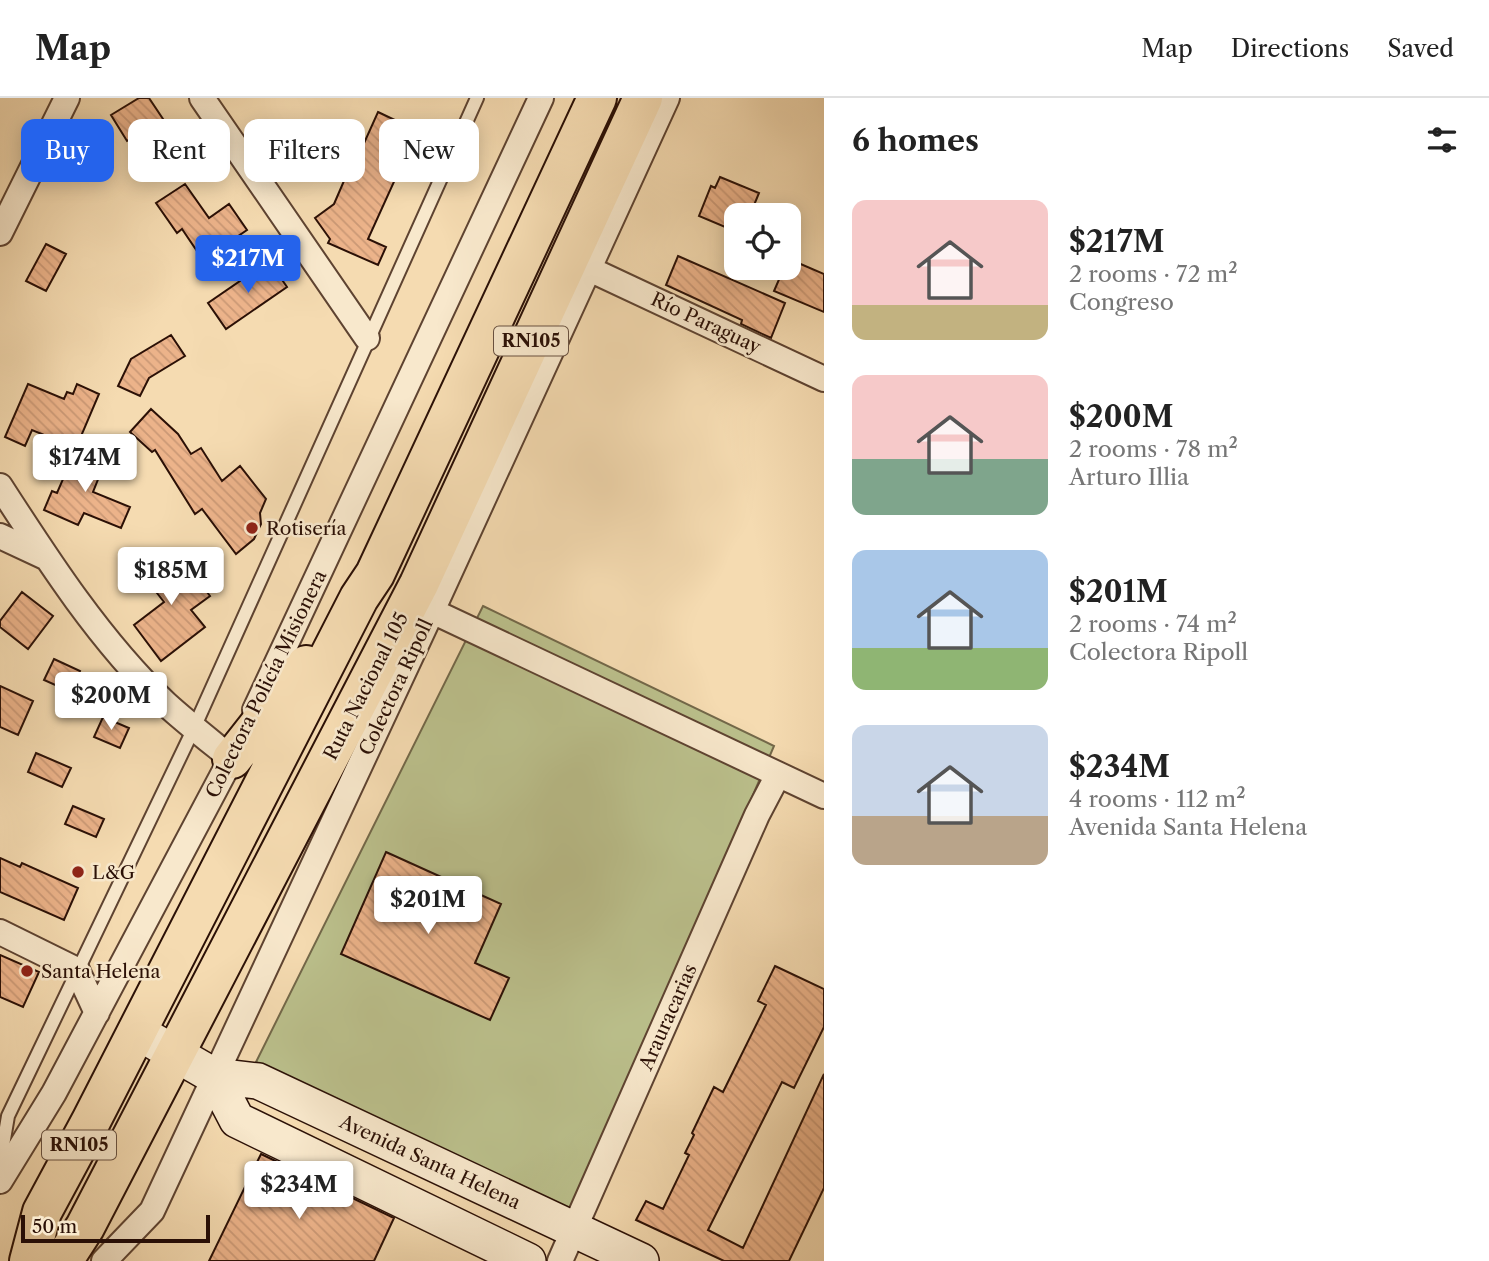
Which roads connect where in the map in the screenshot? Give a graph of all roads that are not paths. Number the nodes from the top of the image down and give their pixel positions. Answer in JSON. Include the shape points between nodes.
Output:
{"nodes":[{"id":1,"x":67,"y":98,"type":"edge"},
{"id":2,"x":202,"y":98,"type":"edge"},
{"id":3,"x":477,"y":98,"type":"edge"},
{"id":4,"x":541,"y":98,"type":"edge"},
{"id":5,"x":597,"y":98,"type":"edge"},
{"id":6,"x":643,"y":98,"type":"edge"},
{"id":7,"x":667,"y":98,"type":"edge"},
{"id":8,"x":0,"y":233,"type":"edge"},
{"id":9,"x":587,"y":268,"type":"junction"},
{"id":10,"x":367,"y":338,"type":"junction"},
{"id":11,"x":824,"y":379,"type":"edge"},
{"id":12,"x":0,"y":486,"type":"edge"},
{"id":13,"x":0,"y":536,"type":"edge"},
{"id":14,"x":47,"y":559,"type":"junction"},
{"id":15,"x":359,"y":598,"type":"junction"},
{"id":16,"x":432,"y":611,"type":"junction"},
{"id":17,"x":194,"y":728,"type":"junction"},
{"id":18,"x":232,"y":759,"type":"junction"},
{"id":19,"x":778,"y":775,"type":"junction"},
{"id":20,"x":824,"y":796,"type":"edge"},
{"id":21,"x":0,"y":932,"type":"edge"},
{"id":22,"x":77,"y":970,"type":"junction"},
{"id":23,"x":97,"y":1013,"type":"junction"},
{"id":24,"x":136,"y":1031,"type":"junction"},
{"id":25,"x":175,"y":1054,"type":"junction"},
{"id":26,"x":214,"y":1076,"type":"junction"},
{"id":27,"x":0,"y":1163,"type":"edge"},
{"id":28,"x":0,"y":1181,"type":"edge"},
{"id":29,"x":574,"y":1230,"type":"junction"},
{"id":30,"x":29,"y":1261,"type":"edge"},
{"id":31,"x":63,"y":1261,"type":"edge"},
{"id":32,"x":104,"y":1261,"type":"edge"},
{"id":33,"x":528,"y":1261,"type":"edge"},
{"id":34,"x":561,"y":1261,"type":"edge"},
{"id":35,"x":641,"y":1261,"type":"edge"}],
"edges":[{"from":1,"to":8,"type":"street"},
{"from":2,"to":10,"type":"street"},
{"from":3,"to":10,"type":"lane"},
{"from":4,"to":18,"type":"street","name":"Colectora Policía Misionera"},
{"from":5,"to":15,"type":"highway","number":"RN105","via":[[375,574]]},
{"from":6,"to":25,"type":"highway","name":"Ruta Nacional 105","number":"RN105","via":[[419,584]]},
{"from":7,"to":9,"type":"street","name":"Colectora Ripoll"},
{"from":9,"to":11,"type":"street","name":"Río Paraguay"},
{"from":9,"to":16,"type":"street","name":"Colectora Ripoll"},
{"from":10,"to":17,"type":"lane"},
{"from":12,"to":14,"type":"street"},
{"from":13,"to":14,"type":"street"},
{"from":14,"to":17,"type":"street","via":[[103,634]]},
{"from":15,"to":18,"type":"highway"},
{"from":15,"to":24,"type":"highway","number":"RN105"},
{"from":16,"to":19,"type":"street"},
{"from":16,"to":26,"type":"street","name":"Colectora Ripoll"},
{"from":17,"to":18,"type":"street"},
{"from":17,"to":22,"type":"lane"},
{"from":18,"to":23,"type":"street","name":"Colectora Policía Misionera"},
{"from":19,"to":20,"type":"street"},
{"from":19,"to":29,"type":"street","name":"Arauracarias"},
{"from":21,"to":22,"type":"street"},
{"from":22,"to":23,"type":"street"},
{"from":22,"to":27,"type":"lane","via":[[8,1116]]},
{"from":23,"to":24,"type":"street"},
{"from":23,"to":28,"type":"street","name":"Colectora Policía Misionera"},
{"from":24,"to":25,"type":"main road","name":"Avenida Santa Helena"},
{"from":24,"to":30,"type":"highway","number":"RN105","via":[[42,1212]]},
{"from":25,"to":26,"type":"main road","name":"Avenida Santa Helena"},
{"from":25,"to":31,"type":"highway","name":"Ruta Nacional 105","number":"RN105"},
{"from":26,"to":29,"type":"main road","name":"Avenida Santa Helena","via":[[258,1081]]},
{"from":26,"to":32,"type":"street","name":"Colectora Ripoll","via":[[152,1211]]},
{"from":26,"to":33,"type":"main road","via":[[237,1120]]},
{"from":29,"to":34,"type":"street","name":"Arauracarias"},
{"from":29,"to":35,"type":"main road","name":"Avenida Santa Helena"}]}
